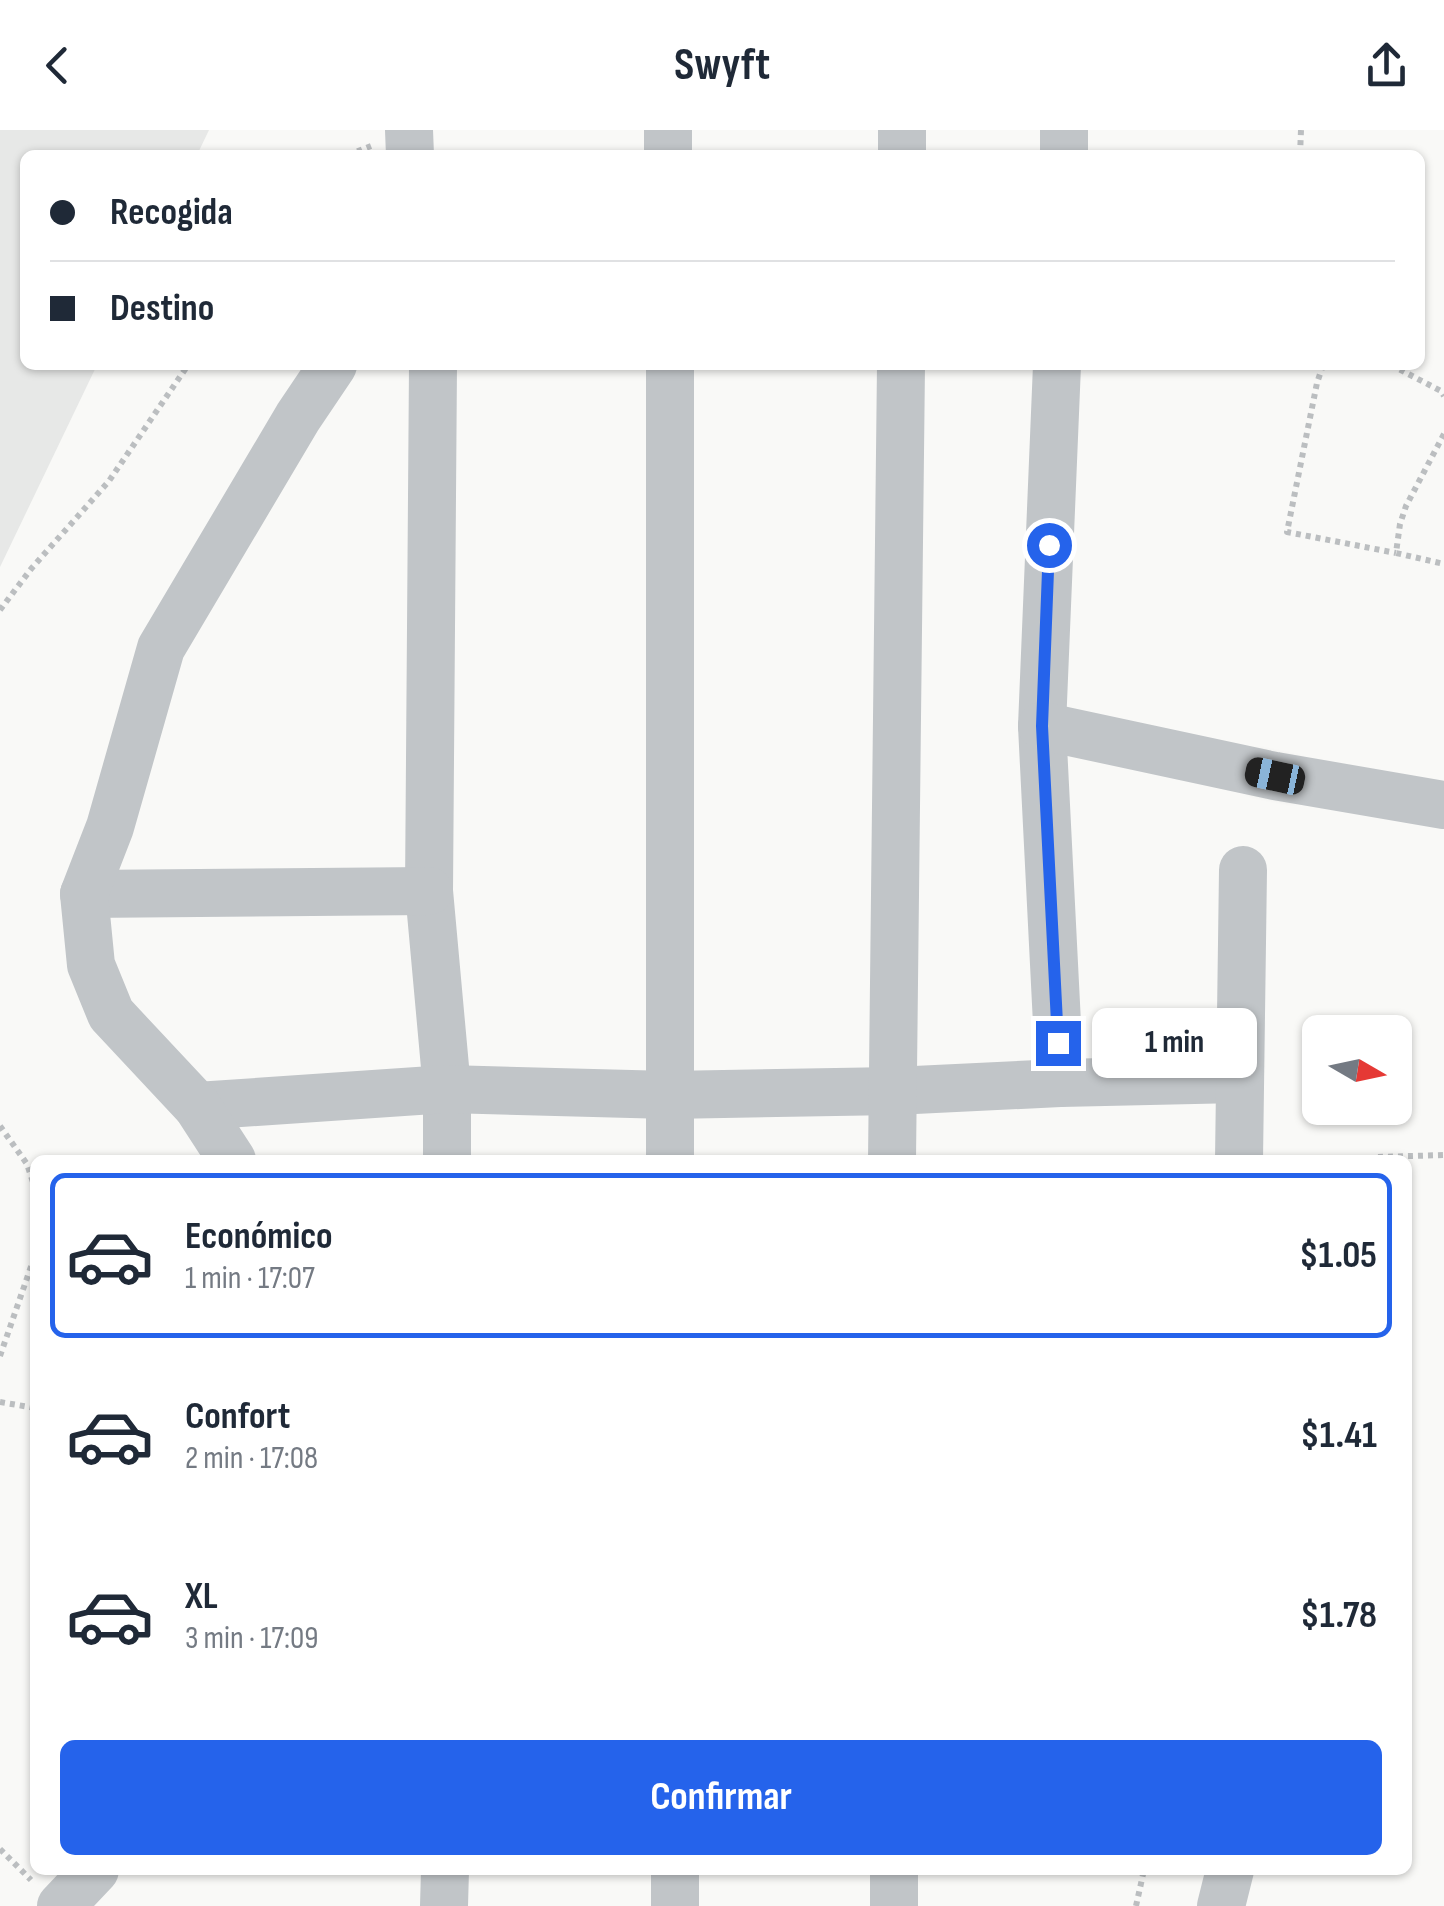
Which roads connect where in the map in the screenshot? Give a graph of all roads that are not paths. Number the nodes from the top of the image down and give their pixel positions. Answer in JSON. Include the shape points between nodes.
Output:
{"nodes":[{"id":1,"x":329,"y":370,"type":"edge"},
{"id":2,"x":433,"y":370,"type":"edge"},
{"id":3,"x":670,"y":370,"type":"edge"},
{"id":4,"x":900,"y":370,"type":"edge"},
{"id":5,"x":1056,"y":370,"type":"edge"},
{"id":6,"x":1042,"y":726,"type":"junction"},
{"id":7,"x":1444,"y":805,"type":"edge"},
{"id":8,"x":1243,"y":870,"type":"dead end"},
{"id":9,"x":429,"y":891,"type":"junction"},
{"id":10,"x":84,"y":894,"type":"junction"},
{"id":11,"x":1239,"y":1079,"type":"junction"},
{"id":12,"x":1060,"y":1083,"type":"junction"},
{"id":13,"x":447,"y":1089,"type":"junction"},
{"id":14,"x":894,"y":1091,"type":"junction"},
{"id":15,"x":670,"y":1095,"type":"junction"},
{"id":16,"x":197,"y":1106,"type":"junction"},
{"id":17,"x":229,"y":1155,"type":"edge"},
{"id":18,"x":448,"y":1155,"type":"edge"},
{"id":19,"x":670,"y":1155,"type":"edge"},
{"id":20,"x":892,"y":1155,"type":"edge"},
{"id":21,"x":1238,"y":1155,"type":"edge"},
{"id":22,"x":89,"y":1875,"type":"edge"},
{"id":23,"x":445,"y":1875,"type":"edge"},
{"id":24,"x":675,"y":1875,"type":"edge"},
{"id":25,"x":894,"y":1875,"type":"edge"},
{"id":26,"x":1229,"y":1875,"type":"edge"},
{"id":27,"x":61,"y":1906,"type":"edge"},
{"id":28,"x":444,"y":1906,"type":"edge"},
{"id":29,"x":675,"y":1906,"type":"edge"},
{"id":30,"x":894,"y":1906,"type":"edge"},
{"id":31,"x":1221,"y":1906,"type":"edge"}],
"edges":[{"from":1,"to":10,"type":"street","via":[[161,648]]},
{"from":2,"to":9,"type":"street"},
{"from":3,"to":15,"type":"street"},
{"from":4,"to":14,"type":"street"},
{"from":5,"to":6,"type":"street"},
{"from":6,"to":7,"type":"street"},
{"from":6,"to":12,"type":"street"},
{"from":8,"to":11,"type":"street"},
{"from":9,"to":10,"type":"street"},
{"from":9,"to":13,"type":"street"},
{"from":10,"to":16,"type":"street","via":[[91,965],[111,1014]]},
{"from":11,"to":12,"type":"street"},
{"from":11,"to":21,"type":"street"},
{"from":12,"to":14,"type":"street"},
{"from":13,"to":15,"type":"street"},
{"from":13,"to":16,"type":"street"},
{"from":13,"to":18,"type":"street"},
{"from":14,"to":15,"type":"street"},
{"from":14,"to":20,"type":"street"},
{"from":15,"to":19,"type":"street"},
{"from":16,"to":17,"type":"street"},
{"from":22,"to":27,"type":"street"},
{"from":23,"to":28,"type":"street"},
{"from":24,"to":29,"type":"street"},
{"from":25,"to":30,"type":"street"},
{"from":26,"to":31,"type":"street"}]}
